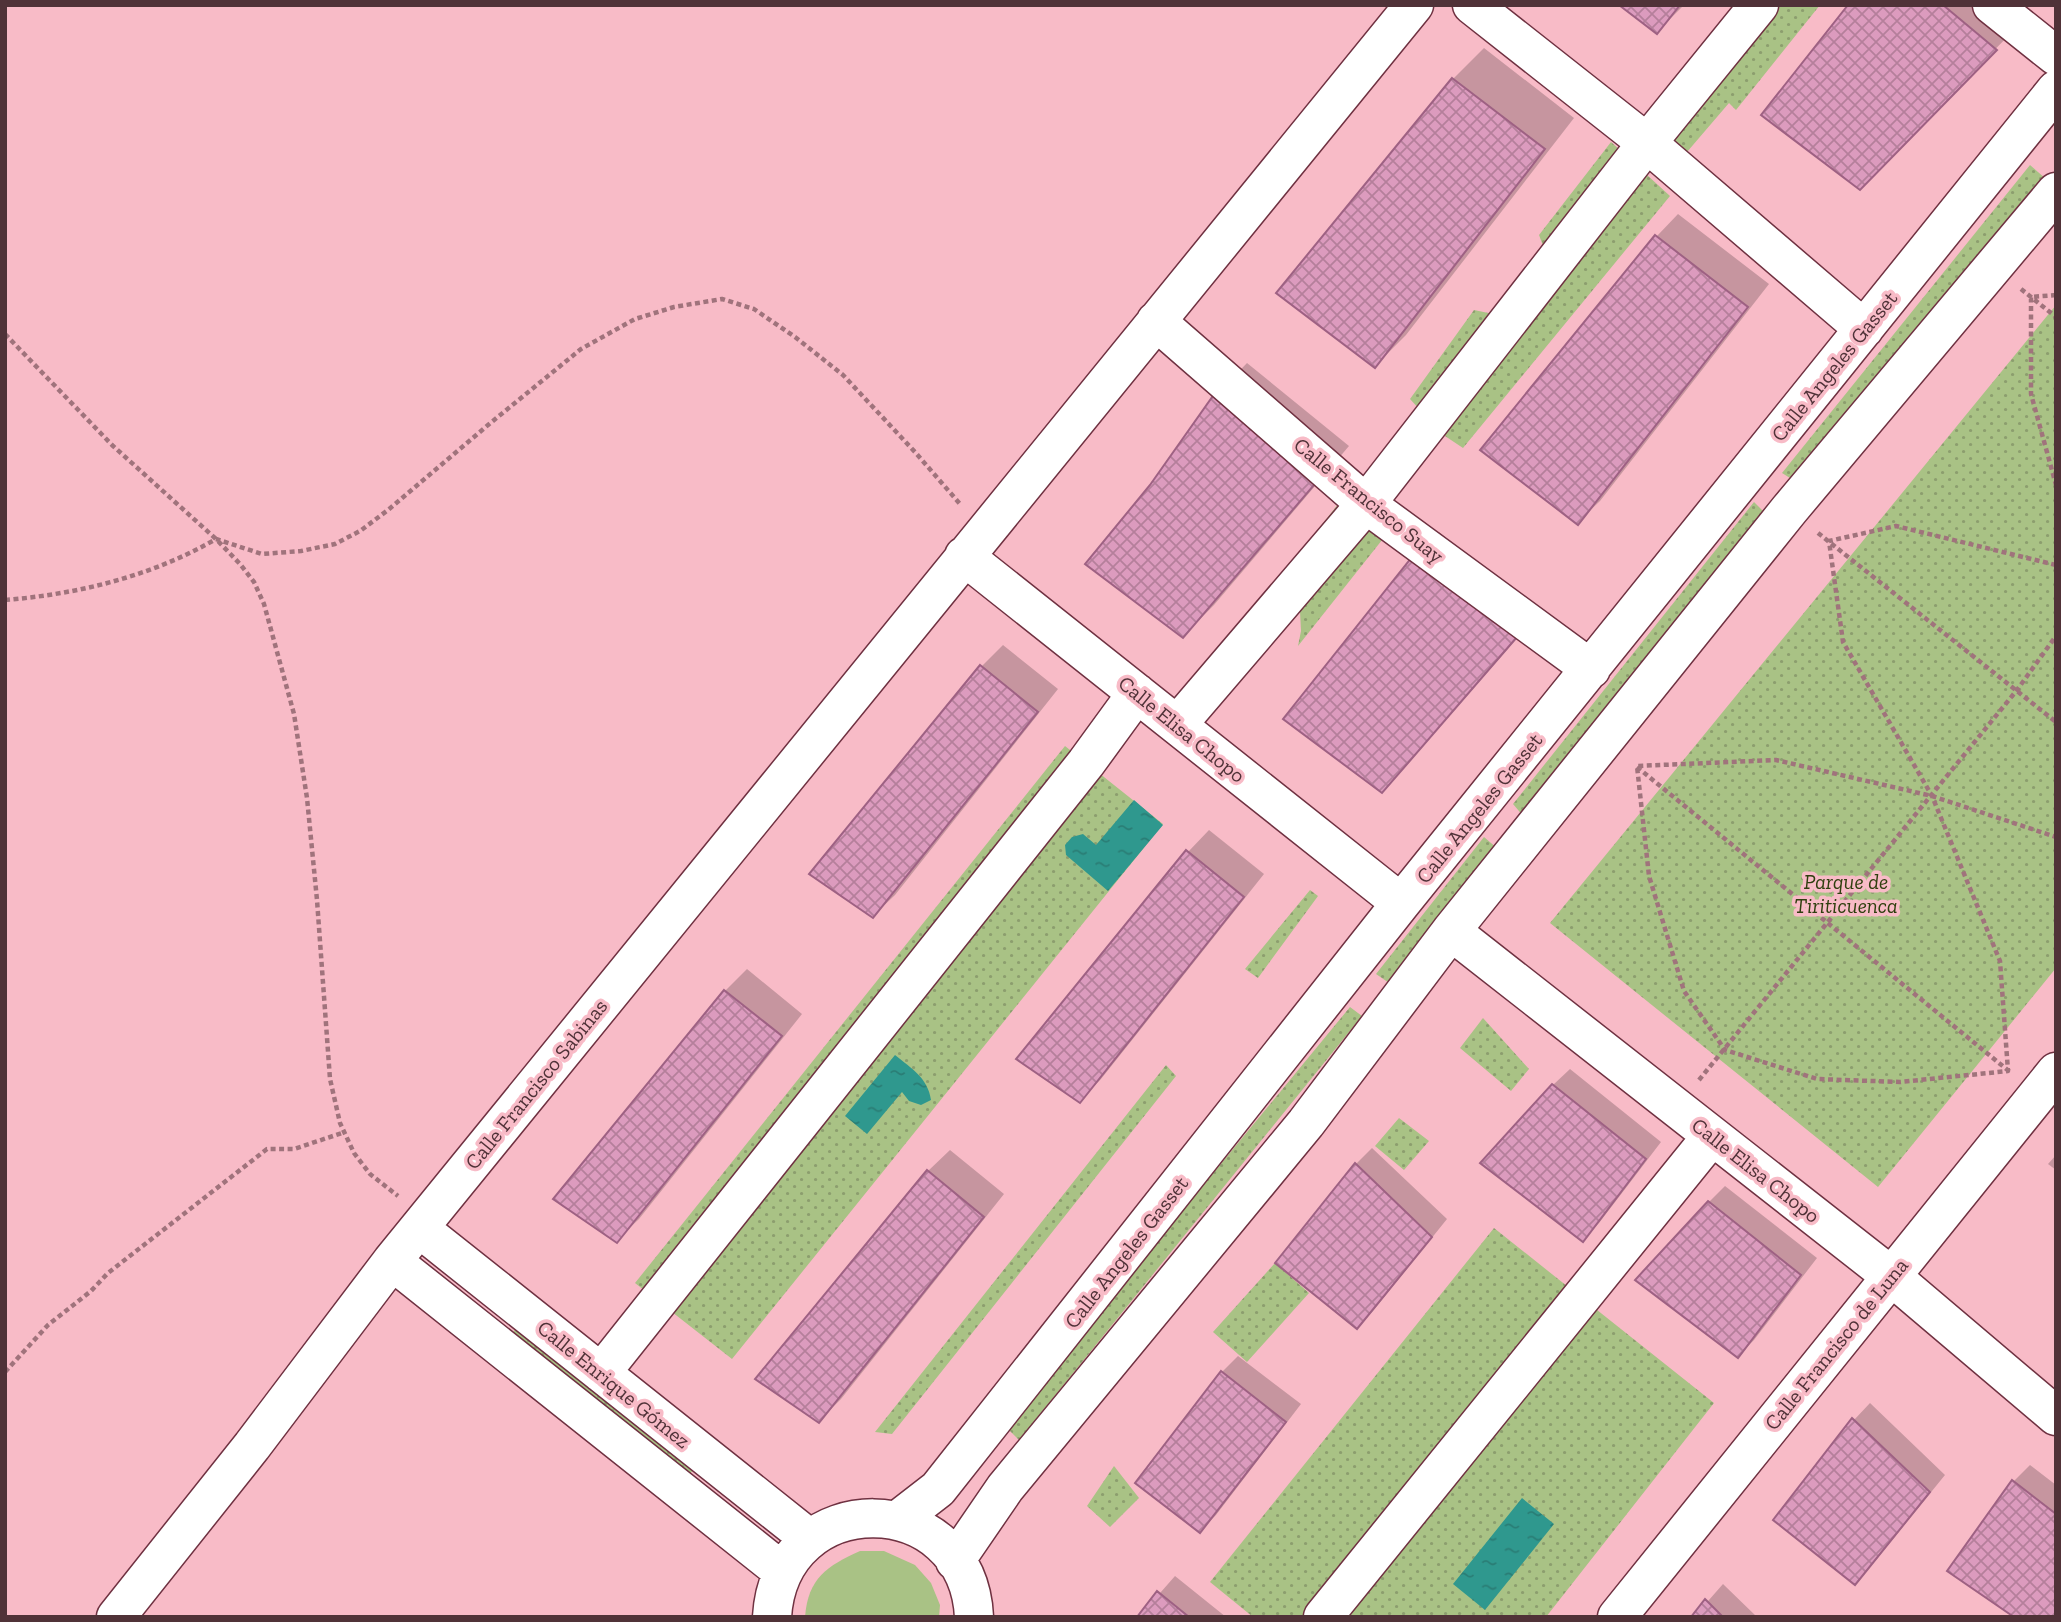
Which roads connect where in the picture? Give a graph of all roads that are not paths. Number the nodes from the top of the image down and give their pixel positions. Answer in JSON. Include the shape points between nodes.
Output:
{"nodes":[{"id":1,"x":1414,"y":5,"type":"edge"},
{"id":2,"x":1472,"y":5,"type":"edge"},
{"id":3,"x":1759,"y":5,"type":"edge"},
{"id":4,"x":1992,"y":5,"type":"edge"},
{"id":5,"x":2056,"y":56,"type":"edge"},
{"id":6,"x":2056,"y":90,"type":"edge"},
{"id":7,"x":1647,"y":143,"type":"junction"},
{"id":8,"x":2056,"y":192,"type":"edge"},
{"id":9,"x":1156,"y":321,"type":"junction"},
{"id":10,"x":1864,"y":329,"type":"junction"},
{"id":11,"x":1366,"y":503,"type":"junction"},
{"id":12,"x":974,"y":543,"type":"junction"},
{"id":13,"x":1591,"y":669,"type":"junction"},
{"id":14,"x":1137,"y":693,"type":"junction"},
{"id":15,"x":1177,"y":725,"type":"junction"},
{"id":16,"x":1401,"y":904,"type":"junction"},
{"id":17,"x":1451,"y":931,"type":"junction"},
{"id":18,"x":2046,"y":1083,"type":"edge"},
{"id":19,"x":1712,"y":1136,"type":"junction"},
{"id":20,"x":423,"y":1222,"type":"junction"},
{"id":21,"x":391,"y":1261,"type":"junction"},
{"id":22,"x":1891,"y":1276,"type":"junction"},
{"id":23,"x":601,"y":1373,"type":"junction"},
{"id":24,"x":2056,"y":1416,"type":"edge"},
{"id":25,"x":898,"y":1520,"type":"junction"},
{"id":26,"x":810,"y":1539,"type":"junction"},
{"id":27,"x":955,"y":1561,"type":"junction"},
{"id":28,"x":783,"y":1572,"type":"junction"},
{"id":29,"x":116,"y":1617,"type":"edge"},
{"id":30,"x":772,"y":1617,"type":"edge"},
{"id":31,"x":974,"y":1617,"type":"edge"},
{"id":32,"x":1323,"y":1617,"type":"edge"},
{"id":33,"x":1617,"y":1617,"type":"edge"}],
"edges":[{"from":1,"to":9,"type":"street"},
{"from":2,"to":7,"type":"street"},
{"from":3,"to":7,"type":"street"},
{"from":4,"to":5,"type":"street"},
{"from":6,"to":10,"type":"street","name":"Calle Angeles Gasset"},
{"from":7,"to":10,"type":"street"},
{"from":7,"to":11,"type":"street"},
{"from":8,"to":17,"type":"street","via":[[1789,510]]},
{"from":9,"to":11,"type":"street","name":"Calle Francisco Suay"},
{"from":9,"to":12,"type":"street"},
{"from":10,"to":13,"type":"street","name":"Calle Angeles Gasset"},
{"from":11,"to":13,"type":"street","name":"Calle Francisco Suay"},
{"from":11,"to":15,"type":"street"},
{"from":12,"to":14,"type":"street","name":"Calle Elisa Chopo"},
{"from":12,"to":20,"type":"street","name":"Calle Francisco Sabinas"},
{"from":13,"to":16,"type":"street","name":"Calle Angeles Gasset"},
{"from":14,"to":15,"type":"street","name":"Calle Elisa Chopo"},
{"from":14,"to":23,"type":"street"},
{"from":15,"to":16,"type":"street","name":"Calle Elisa Chopo"},
{"from":16,"to":25,"type":"street","name":"Calle Angeles Gasset","via":[[938,1489]]},
{"from":17,"to":19,"type":"street","name":"Calle Elisa Chopo"},
{"from":17,"to":27,"type":"street","via":[[1306,1123],[1005,1488]]},
{"from":18,"to":22,"type":"street","name":"Calle Francisco de Luna"},
{"from":19,"to":22,"type":"street","name":"Calle Elisa Chopo"},
{"from":19,"to":32,"type":"street"},
{"from":20,"to":21,"type":"street","name":"Calle Francisco Sabinas"},
{"from":20,"to":23,"type":"street","name":"Calle Enrique Gómez"},
{"from":21,"to":28,"type":"street","name":"Calle Enrique Gómez"},
{"from":21,"to":29,"type":"street","name":"Calle Francisco Sabinas"},
{"from":22,"to":24,"type":"street","name":"Calle Elisa Chopo"},
{"from":22,"to":33,"type":"street","name":"Calle Francisco de Luna"},
{"from":23,"to":26,"type":"street","name":"Calle Enrique Gómez"},
{"from":25,"to":26,"type":"street","via":[[851,1519]]},
{"from":25,"to":27,"type":"street","via":[[934,1538]]},
{"from":26,"to":28,"type":"street"},
{"from":27,"to":31,"type":"street","via":[[967,1581]]},
{"from":28,"to":30,"type":"street"}]}
